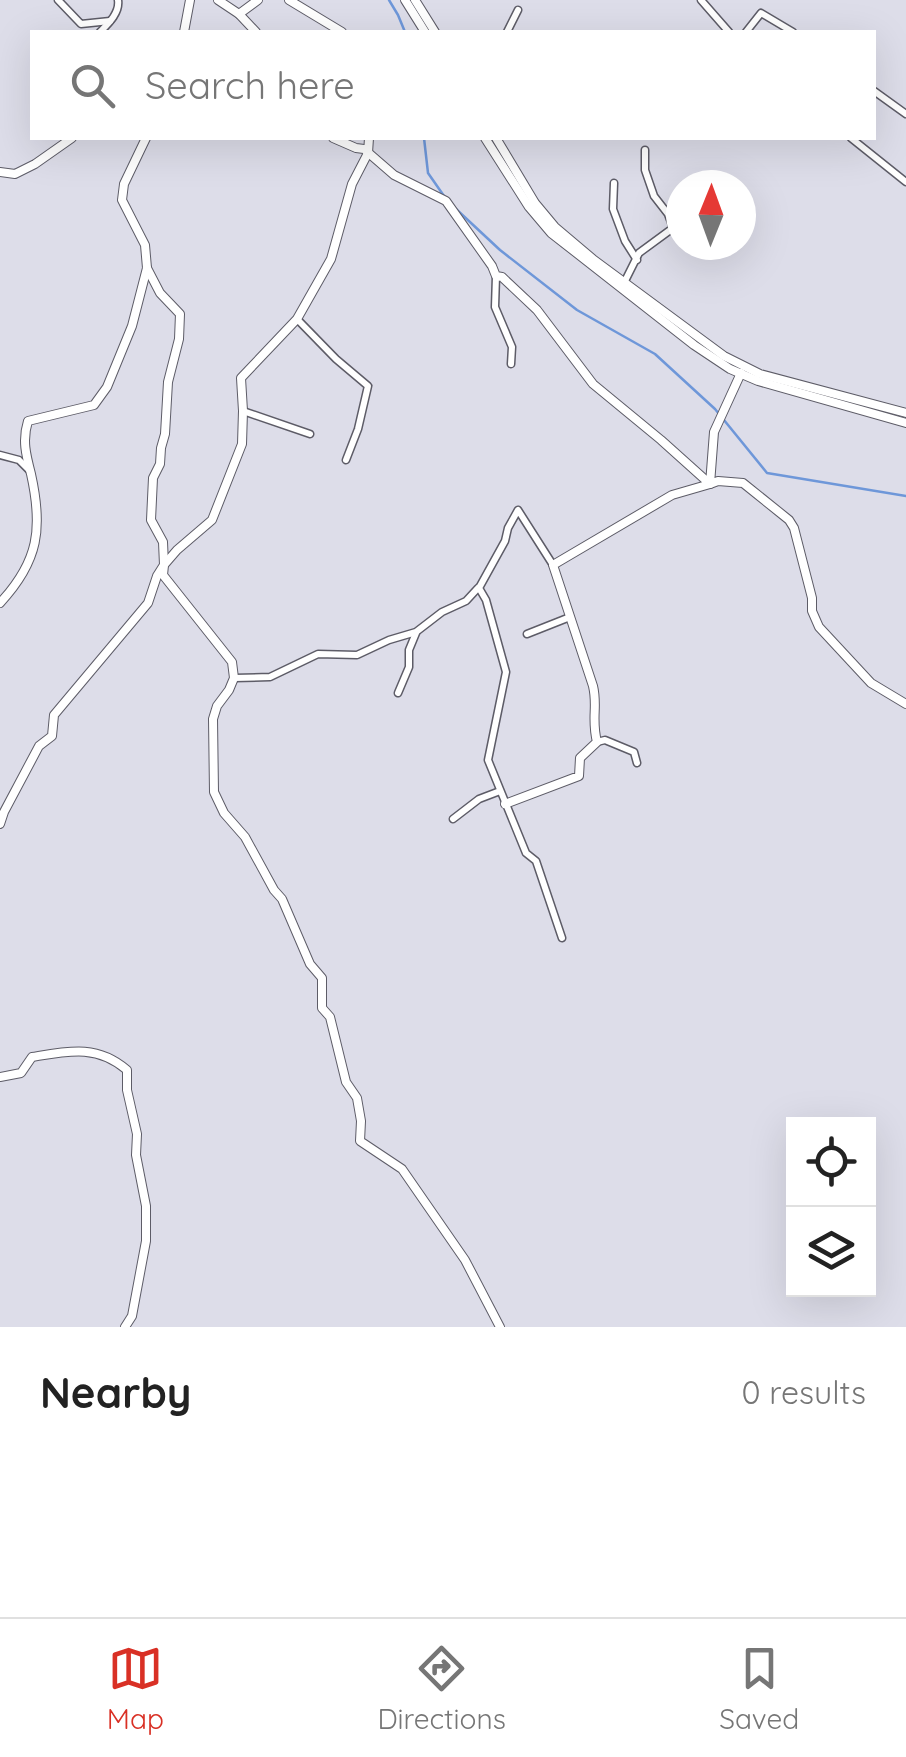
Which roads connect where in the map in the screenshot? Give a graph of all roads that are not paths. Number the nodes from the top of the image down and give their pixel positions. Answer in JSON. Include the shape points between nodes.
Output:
{"nodes":[{"id":1,"x":58,"y":0,"type":"edge"},
{"id":2,"x":118,"y":0,"type":"edge"},
{"id":3,"x":190,"y":0,"type":"edge"},
{"id":4,"x":218,"y":0,"type":"edge"},
{"id":5,"x":258,"y":0,"type":"edge"},
{"id":6,"x":289,"y":0,"type":"edge"},
{"id":7,"x":405,"y":0,"type":"edge"},
{"id":8,"x":416,"y":0,"type":"edge"},
{"id":9,"x":701,"y":0,"type":"edge"},
{"id":10,"x":518,"y":10,"type":"dead end"},
{"id":11,"x":238,"y":14,"type":"junction"},
{"id":12,"x":110,"y":21,"type":"junction"},
{"id":13,"x":102,"y":30,"type":"edge"},
{"id":14,"x":184,"y":30,"type":"edge"},
{"id":15,"x":254,"y":30,"type":"edge"},
{"id":16,"x":339,"y":30,"type":"edge"},
{"id":17,"x":423,"y":30,"type":"edge"},
{"id":18,"x":434,"y":30,"type":"edge"},
{"id":19,"x":507,"y":30,"type":"edge"},
{"id":20,"x":728,"y":30,"type":"edge"},
{"id":21,"x":748,"y":30,"type":"edge"},
{"id":22,"x":790,"y":30,"type":"edge"},
{"id":23,"x":876,"y":92,"type":"edge"},
{"id":24,"x":906,"y":114,"type":"edge"},
{"id":25,"x":69,"y":140,"type":"edge"},
{"id":26,"x":145,"y":140,"type":"edge"},
{"id":27,"x":338,"y":140,"type":"edge"},
{"id":28,"x":369,"y":140,"type":"edge"},
{"id":29,"x":486,"y":140,"type":"edge"},
{"id":30,"x":497,"y":140,"type":"edge"},
{"id":31,"x":854,"y":140,"type":"edge"},
{"id":32,"x":645,"y":150,"type":"dead end"},
{"id":33,"x":368,"y":152,"type":"junction"},
{"id":34,"x":0,"y":172,"type":"edge"},
{"id":35,"x":906,"y":182,"type":"edge"},
{"id":36,"x":614,"y":183,"type":"dead end"},
{"id":37,"x":666,"y":212,"type":"edge"},
{"id":38,"x":666,"y":232,"type":"edge"},
{"id":39,"x":637,"y":260,"type":"junction"},
{"id":40,"x":147,"y":268,"type":"junction"},
{"id":41,"x":496,"y":276,"type":"junction"},
{"id":42,"x":624,"y":283,"type":"junction"},
{"id":43,"x":297,"y":318,"type":"junction"},
{"id":44,"x":511,"y":364,"type":"dead end"},
{"id":45,"x":741,"y":373,"type":"junction"},
{"id":46,"x":244,"y":412,"type":"junction"},
{"id":47,"x":906,"y":414,"type":"edge"},
{"id":48,"x":906,"y":423,"type":"edge"},
{"id":49,"x":310,"y":434,"type":"dead end"},
{"id":50,"x":0,"y":455,"type":"edge"},
{"id":51,"x":346,"y":460,"type":"dead end"},
{"id":52,"x":30,"y":472,"type":"junction"},
{"id":53,"x":710,"y":484,"type":"junction"},
{"id":54,"x":164,"y":564,"type":"junction"},
{"id":55,"x":552,"y":564,"type":"junction"},
{"id":56,"x":478,"y":588,"type":"junction"},
{"id":57,"x":1,"y":601,"type":"edge"},
{"id":58,"x":570,"y":616,"type":"junction"},
{"id":59,"x":416,"y":632,"type":"junction"},
{"id":60,"x":528,"y":634,"type":"dead end"},
{"id":61,"x":234,"y":678,"type":"junction"},
{"id":62,"x":398,"y":693,"type":"dead end"},
{"id":63,"x":906,"y":704,"type":"edge"},
{"id":64,"x":598,"y":742,"type":"junction"},
{"id":65,"x":637,"y":763,"type":"dead end"},
{"id":66,"x":500,"y":790,"type":"junction"},
{"id":67,"x":506,"y":804,"type":"junction"},
{"id":68,"x":453,"y":819,"type":"dead end"},
{"id":69,"x":0,"y":824,"type":"edge"},
{"id":70,"x":562,"y":938,"type":"dead end"},
{"id":71,"x":0,"y":1077,"type":"edge"},
{"id":72,"x":126,"y":1327,"type":"edge"},
{"id":73,"x":500,"y":1327,"type":"edge"}],
"edges":[{"from":1,"to":12,"type":"street","via":[[81,24]]},
{"from":2,"to":12,"type":"street"},
{"from":3,"to":14,"type":"street"},
{"from":4,"to":11,"type":"street"},
{"from":5,"to":11,"type":"street"},
{"from":6,"to":16,"type":"street"},
{"from":7,"to":17,"type":"street"},
{"from":8,"to":18,"type":"street"},
{"from":9,"to":20,"type":"street"},
{"from":10,"to":19,"type":"street"},
{"from":11,"to":15,"type":"street"},
{"from":12,"to":13,"type":"street"},
{"from":21,"to":22,"type":"street","via":[[761,13]]},
{"from":23,"to":24,"type":"street"},
{"from":25,"to":34,"type":"street","via":[[15,174]]},
{"from":26,"to":40,"type":"street","via":[[122,200],[144,245]]},
{"from":27,"to":33,"type":"street"},
{"from":28,"to":33,"type":"street"},
{"from":29,"to":45,"type":"street","via":[[551,233],[694,345]]},
{"from":30,"to":42,"type":"street","via":[[555,227]]},
{"from":31,"to":35,"type":"street"},
{"from":32,"to":37,"type":"street","via":[[651,189]]},
{"from":33,"to":41,"type":"street","via":[[394,175],[446,200]]},
{"from":33,"to":43,"type":"street","via":[[331,259]]},
{"from":36,"to":39,"type":"street","via":[[613,209]]},
{"from":38,"to":39,"type":"street"},
{"from":39,"to":42,"type":"street"},
{"from":40,"to":52,"type":"street","via":[[132,326],[94,405],[28,421]]},
{"from":40,"to":54,"type":"street","via":[[180,314],[153,478],[151,520],[164,542]]},
{"from":41,"to":44,"type":"street","via":[[495,307],[512,347]]},
{"from":41,"to":53,"type":"street","via":[[537,310],[592,384]]},
{"from":42,"to":47,"type":"street","via":[[724,356],[760,374]]},
{"from":43,"to":46,"type":"street","via":[[240,378]]},
{"from":43,"to":51,"type":"street","via":[[368,386]]},
{"from":45,"to":48,"type":"street"},
{"from":45,"to":53,"type":"street","via":[[714,432]]},
{"from":46,"to":49,"type":"street"},
{"from":46,"to":54,"type":"street","via":[[242,444],[212,520]]},
{"from":50,"to":52,"type":"street","via":[[19,460]]},
{"from":52,"to":57,"type":"street","via":[[38,511],[34,545]]},
{"from":53,"to":55,"type":"street","via":[[672,494]]},
{"from":53,"to":63,"type":"street","via":[[742,483],[789,520],[819,627],[871,682]]},
{"from":54,"to":61,"type":"street","via":[[163,575],[232,662]]},
{"from":54,"to":69,"type":"street","via":[[148,603],[54,715],[52,736],[39,746]]},
{"from":55,"to":56,"type":"street","via":[[518,510]]},
{"from":55,"to":58,"type":"street"},
{"from":56,"to":59,"type":"street"},
{"from":56,"to":66,"type":"street","via":[[506,672],[488,760]]},
{"from":58,"to":60,"type":"street"},
{"from":58,"to":64,"type":"street","via":[[594,686]]},
{"from":59,"to":61,"type":"street","via":[[357,655],[318,654],[270,677]]},
{"from":59,"to":62,"type":"street"},
{"from":61,"to":73,"type":"street","via":[[214,720],[214,792],[282,899],[322,978],[322,1008],[346,1082],[358,1098],[360,1141],[402,1169]]},
{"from":64,"to":65,"type":"street","via":[[634,752]]},
{"from":64,"to":67,"type":"street","via":[[580,758],[579,776]]},
{"from":66,"to":67,"type":"street"},
{"from":66,"to":68,"type":"street"},
{"from":67,"to":70,"type":"street","via":[[526,853],[536,861]]},
{"from":71,"to":72,"type":"street","via":[[22,1073],[32,1057],[89,1051],[127,1070],[146,1241]]}]}
